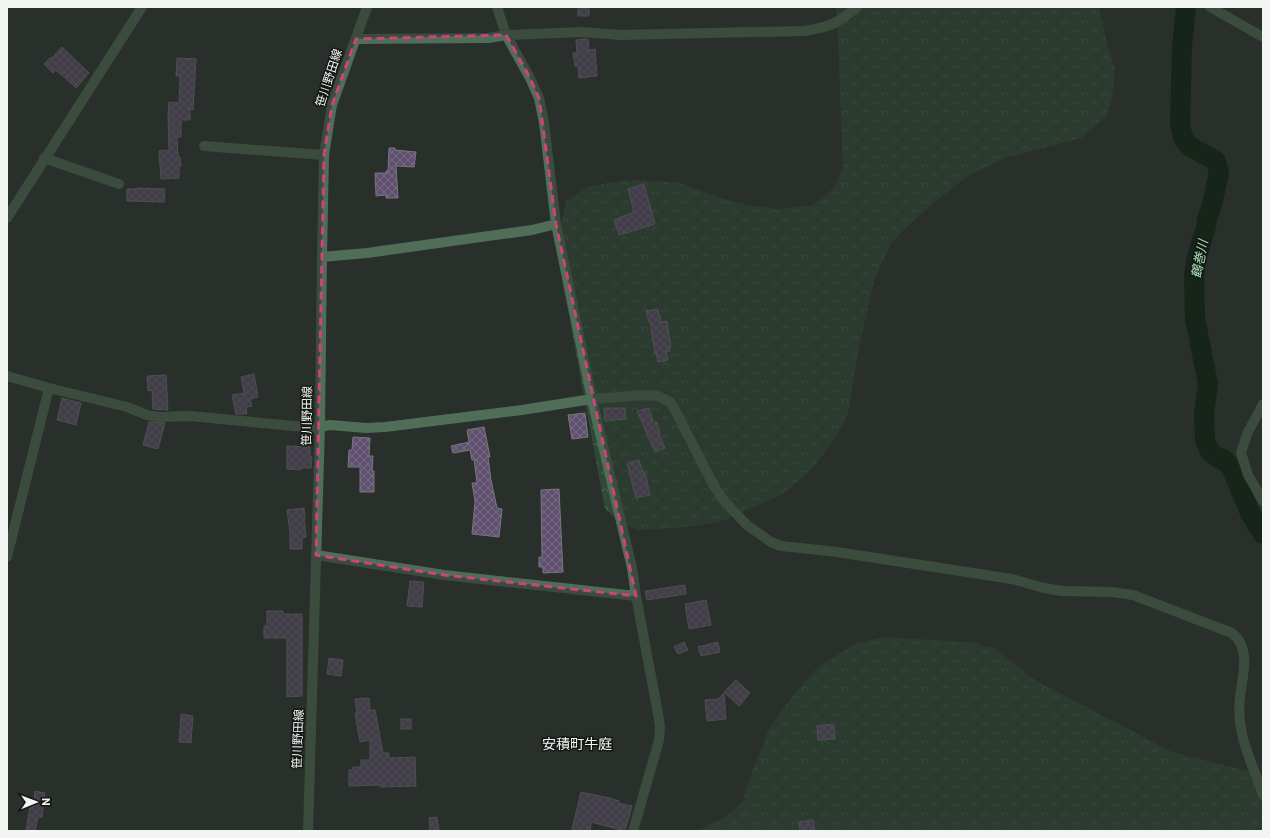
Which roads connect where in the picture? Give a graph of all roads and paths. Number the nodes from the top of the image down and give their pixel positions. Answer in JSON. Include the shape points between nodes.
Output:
{"nodes":[{"id":1,"x":142,"y":7,"type":"edge"},
{"id":2,"x":367,"y":7,"type":"edge"},
{"id":3,"x":497,"y":7,"type":"edge"},
{"id":4,"x":857,"y":7,"type":"edge"},
{"id":5,"x":1210,"y":7,"type":"edge"},
{"id":6,"x":506,"y":35,"type":"junction"},
{"id":7,"x":1263,"y":36,"type":"edge"},
{"id":8,"x":356,"y":39,"type":"junction"},
{"id":9,"x":204,"y":146,"type":"dead end"},
{"id":10,"x":324,"y":155,"type":"junction"},
{"id":11,"x":44,"y":158,"type":"junction"},
{"id":12,"x":119,"y":184,"type":"dead end"},
{"id":13,"x":7,"y":218,"type":"edge"},
{"id":14,"x":556,"y":224,"type":"junction"},
{"id":15,"x":322,"y":257,"type":"junction"},
{"id":16,"x":7,"y":376,"type":"edge"},
{"id":17,"x":49,"y":388,"type":"junction"},
{"id":18,"x":592,"y":399,"type":"junction"},
{"id":19,"x":1263,"y":404,"type":"edge"},
{"id":20,"x":320,"y":426,"type":"junction"},
{"id":21,"x":1263,"y":501,"type":"edge"},
{"id":22,"x":316,"y":555,"type":"junction"},
{"id":23,"x":7,"y":557,"type":"edge"},
{"id":24,"x":636,"y":596,"type":"junction"},
{"id":25,"x":1263,"y":795,"type":"edge"},
{"id":26,"x":308,"y":831,"type":"edge"},
{"id":27,"x":633,"y":831,"type":"edge"}],
"edges":[{"from":1,"to":11,"type":"street"},
{"from":2,"to":8,"type":"street","name":"笹川野田線"},
{"from":3,"to":6,"type":"street"},
{"from":4,"to":6,"type":"street","via":[[833,25],[804,31]]},
{"from":5,"to":7,"type":"street"},
{"from":6,"to":8,"type":"street","via":[[488,38]]},
{"from":6,"to":14,"type":"street","via":[[539,98]]},
{"from":8,"to":10,"type":"street","name":"笹川野田線","via":[[332,104]]},
{"from":9,"to":10,"type":"street"},
{"from":10,"to":15,"type":"street","name":"笹川野田線"},
{"from":11,"to":12,"type":"street"},
{"from":11,"to":13,"type":"street"},
{"from":14,"to":15,"type":"street","via":[[532,230]]},
{"from":14,"to":18,"type":"street"},
{"from":15,"to":20,"type":"street","name":"笹川野田線"},
{"from":16,"to":17,"type":"street"},
{"from":17,"to":20,"type":"street","via":[[158,417],[190,416],[314,428]]},
{"from":17,"to":23,"type":"street"},
{"from":18,"to":20,"type":"street","via":[[385,427]]},
{"from":18,"to":24,"type":"street","via":[[628,548]]},
{"from":18,"to":25,"type":"street","via":[[651,395],[670,402],[725,502],[747,525],[771,542],[1012,579],[1062,591],[1133,595],[1232,633],[1240,642],[1243,653],[1244,668],[1240,697],[1242,732]]},
{"from":19,"to":21,"type":"street","via":[[1247,434],[1241,453],[1248,475]]},
{"from":20,"to":22,"type":"street","name":"笹川野田線"},
{"from":22,"to":24,"type":"street","via":[[444,575]]},
{"from":22,"to":26,"type":"street","name":"笹川野田線"},
{"from":24,"to":27,"type":"street","via":[[660,729]]}]}
